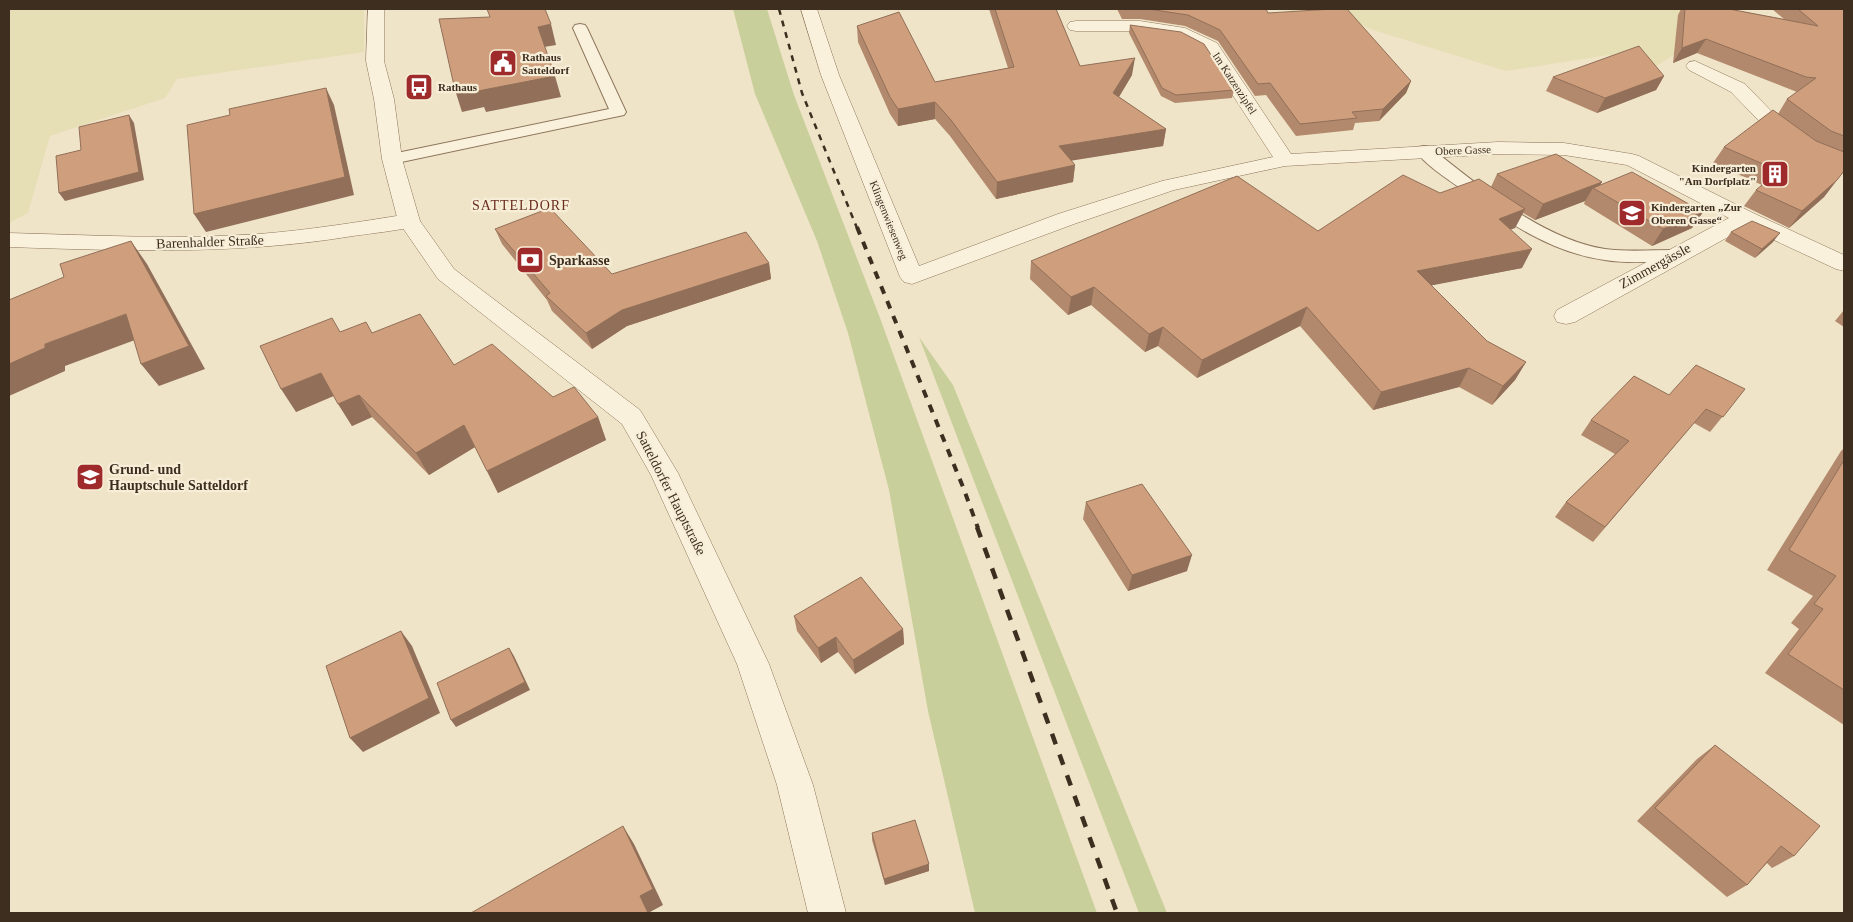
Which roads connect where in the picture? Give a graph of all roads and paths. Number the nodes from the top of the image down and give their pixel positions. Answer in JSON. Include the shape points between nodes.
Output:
{"nodes":[{"id":1,"x":376,"y":9,"type":"edge"},
{"id":2,"x":809,"y":9,"type":"edge"},
{"id":3,"x":1076,"y":26,"type":"dead end"},
{"id":4,"x":580,"y":28,"type":"dead end"},
{"id":5,"x":1695,"y":66,"type":"dead end"},
{"id":6,"x":1424,"y":151,"type":"junction"},
{"id":7,"x":392,"y":159,"type":"junction"},
{"id":8,"x":1285,"y":160,"type":"junction"},
{"id":9,"x":1844,"y":165,"type":"edge"},
{"id":10,"x":1746,"y":218,"type":"junction"},
{"id":11,"x":1066,"y":219,"type":"joint"},
{"id":12,"x":409,"y":221,"type":"junction"},
{"id":13,"x":9,"y":240,"type":"edge"},
{"id":14,"x":1674,"y":256,"type":"junction"},
{"id":15,"x":1844,"y":264,"type":"edge"},
{"id":16,"x":1566,"y":316,"type":"dead end"},
{"id":17,"x":827,"y":913,"type":"edge"}],
"edges":[{"from":1,"to":7,"type":"street","name":"Satteldorfer Hauptstraße","via":[[375,61]]},
{"from":2,"to":11,"type":"street","name":"Klingenwiesenweg","via":[[830,75],[912,277]]},
{"from":3,"to":8,"type":"street","name":"Im Katzenzipfel","via":[[1140,26],[1185,32],[1211,47]]},
{"from":4,"to":7,"type":"lane","via":[[618,112]]},
{"from":5,"to":9,"type":"street","via":[[1738,88],[1768,119],[1812,152]]},
{"from":6,"to":8,"type":"street","name":"Obere Gasse"},
{"from":6,"to":10,"type":"street","name":"Obere Gasse","via":[[1564,149],[1632,160]]},
{"from":6,"to":14,"type":"lane","via":[[1473,192],[1550,237],[1598,254]]},
{"from":7,"to":12,"type":"street","name":"Satteldorfer Hauptstraße"},
{"from":8,"to":11,"type":"street","name":"Obere Gasse","via":[[1169,185]]},
{"from":10,"to":14,"type":"street","name":"Zimmergässle"},
{"from":10,"to":15,"type":"street","name":"Obere Gasse"},
{"from":12,"to":13,"type":"street","name":"Barenhalder Straße","via":[[248,242],[188,244]]},
{"from":12,"to":17,"type":"street","name":"Satteldorfer Hauptstraße","via":[[446,274],[631,417],[664,473],[754,664],[795,785]]},
{"from":14,"to":16,"type":"street","name":"Zimmergässle"}]}
